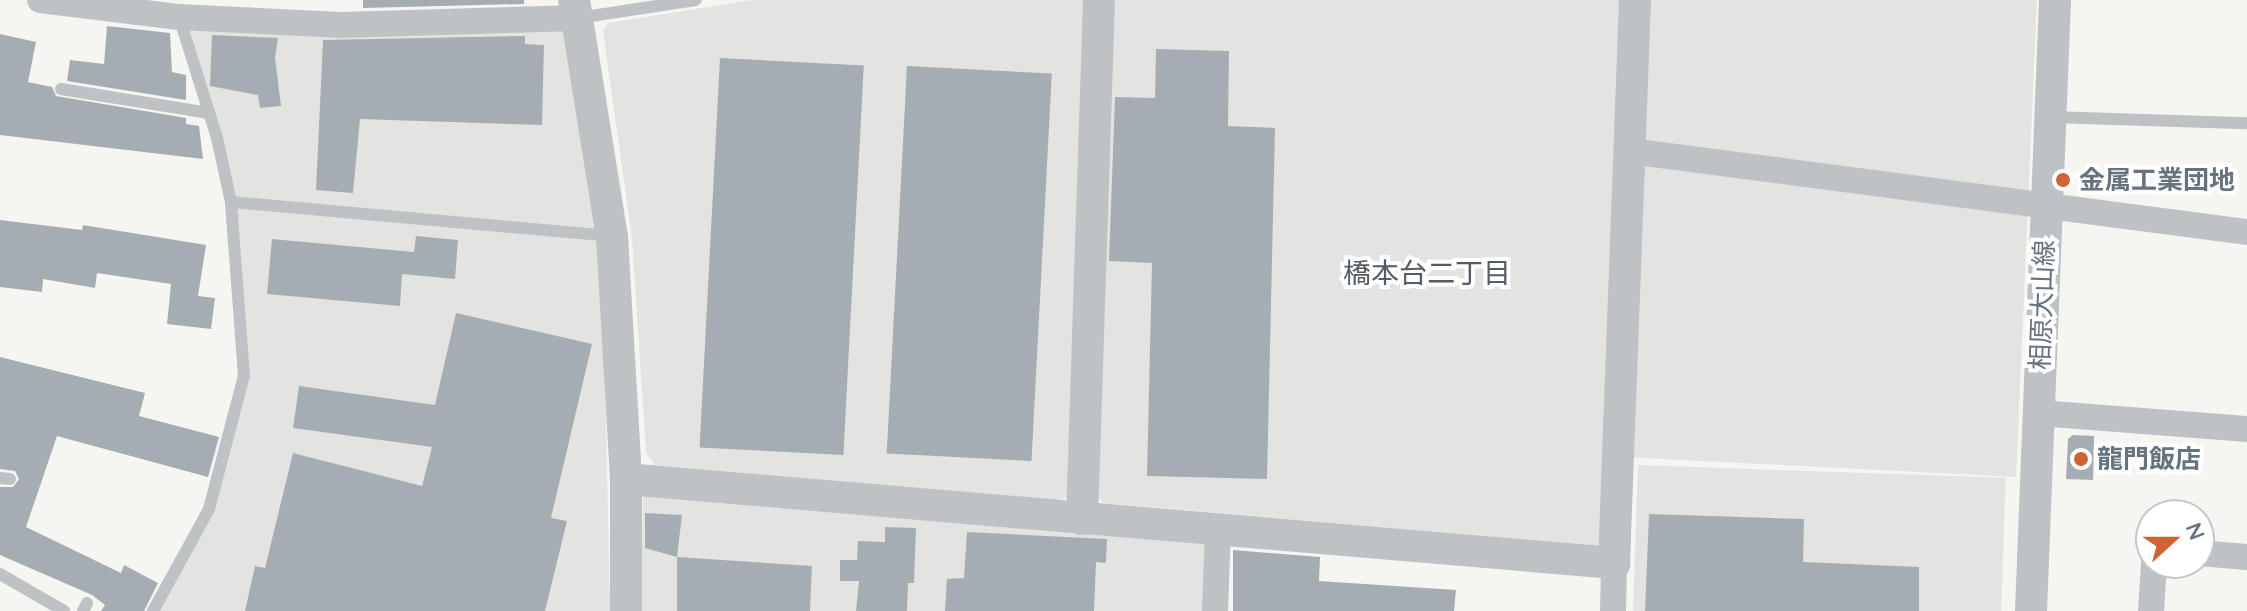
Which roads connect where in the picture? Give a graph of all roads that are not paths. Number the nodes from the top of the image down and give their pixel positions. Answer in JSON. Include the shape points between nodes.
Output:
{"nodes":[{"id":1,"x":40,"y":0,"type":"edge"},
{"id":2,"x":696,"y":0,"type":"edge"},
{"id":3,"x":1099,"y":0,"type":"edge"},
{"id":4,"x":1635,"y":0,"type":"edge"},
{"id":5,"x":2055,"y":0,"type":"edge"},
{"id":6,"x":576,"y":9,"type":"edge"},
{"id":7,"x":179,"y":17,"type":"junction"},
{"id":8,"x":61,"y":89,"type":"dead end"},
{"id":9,"x":209,"y":113,"type":"junction"},
{"id":10,"x":2051,"y":117,"type":"junction"},
{"id":11,"x":2247,"y":123,"type":"edge"},
{"id":12,"x":1630,"y":151,"type":"junction"},
{"id":13,"x":231,"y":202,"type":"junction"},
{"id":14,"x":2046,"y":205,"type":"junction"},
{"id":15,"x":2247,"y":232,"type":"edge"},
{"id":16,"x":612,"y":236,"type":"junction"},
{"id":17,"x":2039,"y":413,"type":"junction"},
{"id":18,"x":2247,"y":429,"type":"edge"},
{"id":19,"x":626,"y":479,"type":"junction"},
{"id":20,"x":1082,"y":519,"type":"junction"},
{"id":21,"x":1218,"y":531,"type":"junction"},
{"id":22,"x":2215,"y":554,"type":"edge"},
{"id":23,"x":2247,"y":557,"type":"edge"},
{"id":24,"x":1614,"y":563,"type":"junction"},
{"id":25,"x":0,"y":574,"type":"edge"},
{"id":26,"x":2153,"y":579,"type":"edge"},
{"id":27,"x":64,"y":611,"type":"edge"},
{"id":28,"x":153,"y":611,"type":"edge"},
{"id":29,"x":626,"y":611,"type":"edge"},
{"id":30,"x":1215,"y":611,"type":"edge"},
{"id":31,"x":1613,"y":611,"type":"edge"},
{"id":32,"x":2031,"y":611,"type":"edge"},
{"id":33,"x":2151,"y":611,"type":"edge"}],
"edges":[{"from":1,"to":7,"type":"street"},
{"from":2,"to":6,"type":"lane"},
{"from":3,"to":20,"type":"street"},
{"from":4,"to":12,"type":"street"},
{"from":5,"to":10,"type":"street","name":"相原大山線"},
{"from":6,"to":7,"type":"street","via":[[340,25]]},
{"from":6,"to":16,"type":"street"},
{"from":7,"to":9,"type":"lane"},
{"from":8,"to":9,"type":"lane"},
{"from":9,"to":13,"type":"lane"},
{"from":10,"to":11,"type":"lane"},
{"from":10,"to":14,"type":"street","name":"相原大山線"},
{"from":12,"to":14,"type":"street"},
{"from":12,"to":24,"type":"street"},
{"from":13,"to":16,"type":"lane"},
{"from":13,"to":28,"type":"lane","via":[[244,376],[209,509]]},
{"from":14,"to":15,"type":"street"},
{"from":14,"to":17,"type":"street","name":"相原大山線"},
{"from":16,"to":19,"type":"street"},
{"from":17,"to":18,"type":"street"},
{"from":17,"to":32,"type":"street","name":"相原大山線"},
{"from":19,"to":20,"type":"street"},
{"from":19,"to":29,"type":"street"},
{"from":20,"to":21,"type":"street"},
{"from":21,"to":24,"type":"street"},
{"from":21,"to":30,"type":"street"},
{"from":22,"to":23,"type":"street"},
{"from":24,"to":31,"type":"street"},
{"from":25,"to":27,"type":"lane"},
{"from":26,"to":33,"type":"street"}]}
